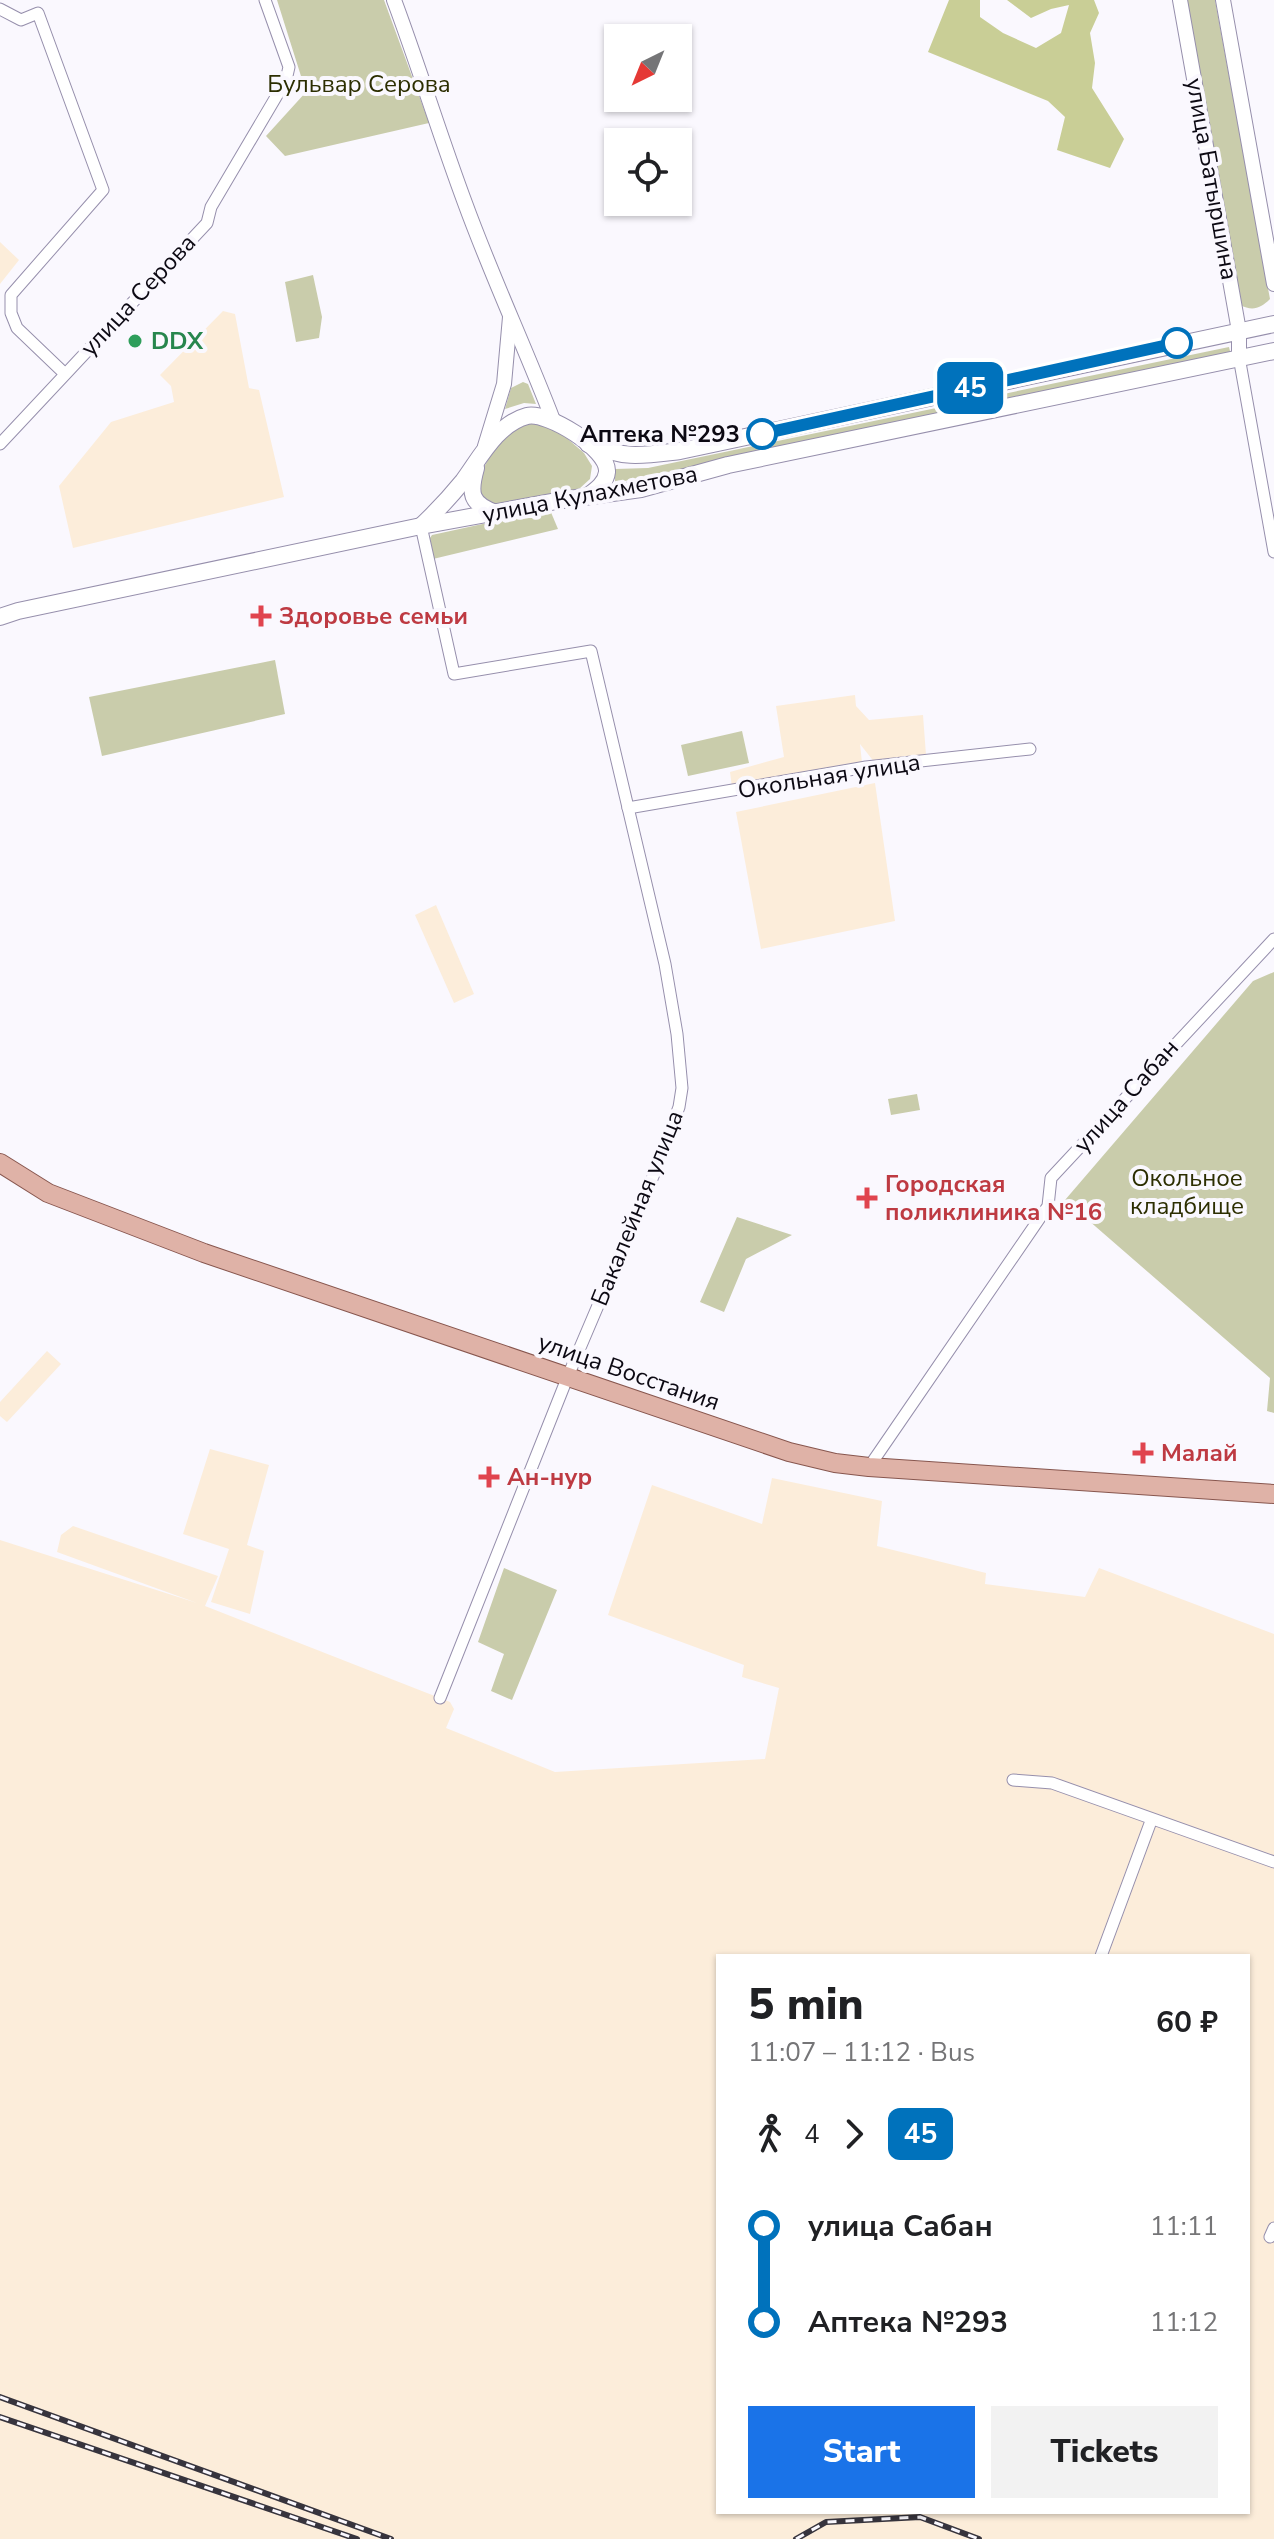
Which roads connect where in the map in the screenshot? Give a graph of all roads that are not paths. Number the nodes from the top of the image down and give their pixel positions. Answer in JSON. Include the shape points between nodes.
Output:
{"nodes":[{"id":1,"x":265,"y":0,"type":"edge"},
{"id":2,"x":394,"y":0,"type":"edge"},
{"id":3,"x":1180,"y":0,"type":"edge"},
{"id":4,"x":1223,"y":0,"type":"edge"},
{"id":5,"x":0,"y":9,"type":"edge"},
{"id":6,"x":1274,"y":284,"type":"edge"},
{"id":7,"x":510,"y":317,"type":"junction"},
{"id":8,"x":1274,"y":324,"type":"edge"},
{"id":9,"x":1239,"y":331,"type":"junction"},
{"id":10,"x":1274,"y":351,"type":"edge"},
{"id":11,"x":1239,"y":357,"type":"junction"},
{"id":12,"x":64,"y":373,"type":"junction"},
{"id":13,"x":553,"y":420,"type":"junction"},
{"id":14,"x":0,"y":444,"type":"edge"},
{"id":15,"x":588,"y":444,"type":"junction"},
{"id":16,"x":481,"y":456,"type":"junction"},
{"id":17,"x":588,"y":496,"type":"junction"},
{"id":18,"x":496,"y":513,"type":"junction"},
{"id":19,"x":421,"y":526,"type":"junction"},
{"id":20,"x":1274,"y":552,"type":"edge"},
{"id":21,"x":0,"y":617,"type":"edge"},
{"id":22,"x":1030,"y":749,"type":"dead end"},
{"id":23,"x":628,"y":808,"type":"junction"},
{"id":24,"x":1274,"y":939,"type":"edge"},
{"id":25,"x":0,"y":1163,"type":"edge"},
{"id":26,"x":568,"y":1376,"type":"junction"},
{"id":27,"x":869,"y":1467,"type":"junction"},
{"id":28,"x":1274,"y":1494,"type":"edge"},
{"id":29,"x":440,"y":1698,"type":"dead end"},
{"id":30,"x":1013,"y":1780,"type":"dead end"},
{"id":31,"x":1151,"y":1821,"type":"junction"},
{"id":32,"x":1274,"y":1862,"type":"edge"},
{"id":33,"x":1102,"y":1954,"type":"edge"}],
"edges":[{"from":1,"to":12,"type":"street","name":"улица Серова","via":[[289,67],[286,80],[211,207],[207,223]]},
{"from":2,"to":7,"type":"street"},
{"from":3,"to":9,"type":"street","name":"улица Батыршина"},
{"from":4,"to":6,"type":"street","name":"улица Батыршина"},
{"from":5,"to":12,"type":"street","via":[[21,20],[38,13],[103,190],[11,295],[17,328]]},
{"from":7,"to":13,"type":"street"},
{"from":7,"to":16,"type":"street","via":[[504,384]]},
{"from":8,"to":9,"type":"main road","name":"улица Кулахметова"},
{"from":9,"to":11,"type":"street","name":"улица Батыршина"},
{"from":9,"to":15,"type":"main road","name":"улица Кулахметова","via":[[680,451],[618,455]]},
{"from":10,"to":11,"type":"main road","name":"улица Кулахметова"},
{"from":11,"to":17,"type":"main road","name":"улица Кулахметова","via":[[728,465],[641,489]]},
{"from":11,"to":20,"type":"street"},
{"from":12,"to":14,"type":"street","name":"улица Серова"},
{"from":13,"to":15,"type":"main road"},
{"from":13,"to":16,"type":"main road","via":[[528,416],[511,423]]},
{"from":15,"to":17,"type":"main road","via":[[604,460],[607,472]]},
{"from":16,"to":18,"type":"main road","via":[[472,491],[475,501]]},
{"from":16,"to":19,"type":"main road"},
{"from":17,"to":18,"type":"main road","name":"улица Кулахметова"},
{"from":18,"to":19,"type":"main road","name":"улица Кулахметова"},
{"from":19,"to":21,"type":"main road","name":"улица Кулахметова"},
{"from":19,"to":23,"type":"street","name":"Бакалейная улица","via":[[454,674],[591,651]]},
{"from":22,"to":23,"type":"street","name":"Окольная улица","via":[[866,767]]},
{"from":23,"to":26,"type":"street","name":"Бакалейная улица","via":[[665,964],[682,1088],[654,1174]]},
{"from":24,"to":27,"type":"street","name":"улица Сабан","via":[[1051,1178],[1048,1206]]},
{"from":25,"to":26,"type":"main road","name":"улица Восстания","via":[[48,1193],[105,1216]]},
{"from":26,"to":27,"type":"main road","name":"улица Восстания","via":[[789,1452]]},
{"from":26,"to":29,"type":"street","name":"Бакалейная улица"},
{"from":27,"to":28,"type":"main road","name":"улица Восстания"},
{"from":30,"to":31,"type":"street","via":[[1052,1783]]},
{"from":31,"to":32,"type":"street"},
{"from":31,"to":33,"type":"street"}]}
